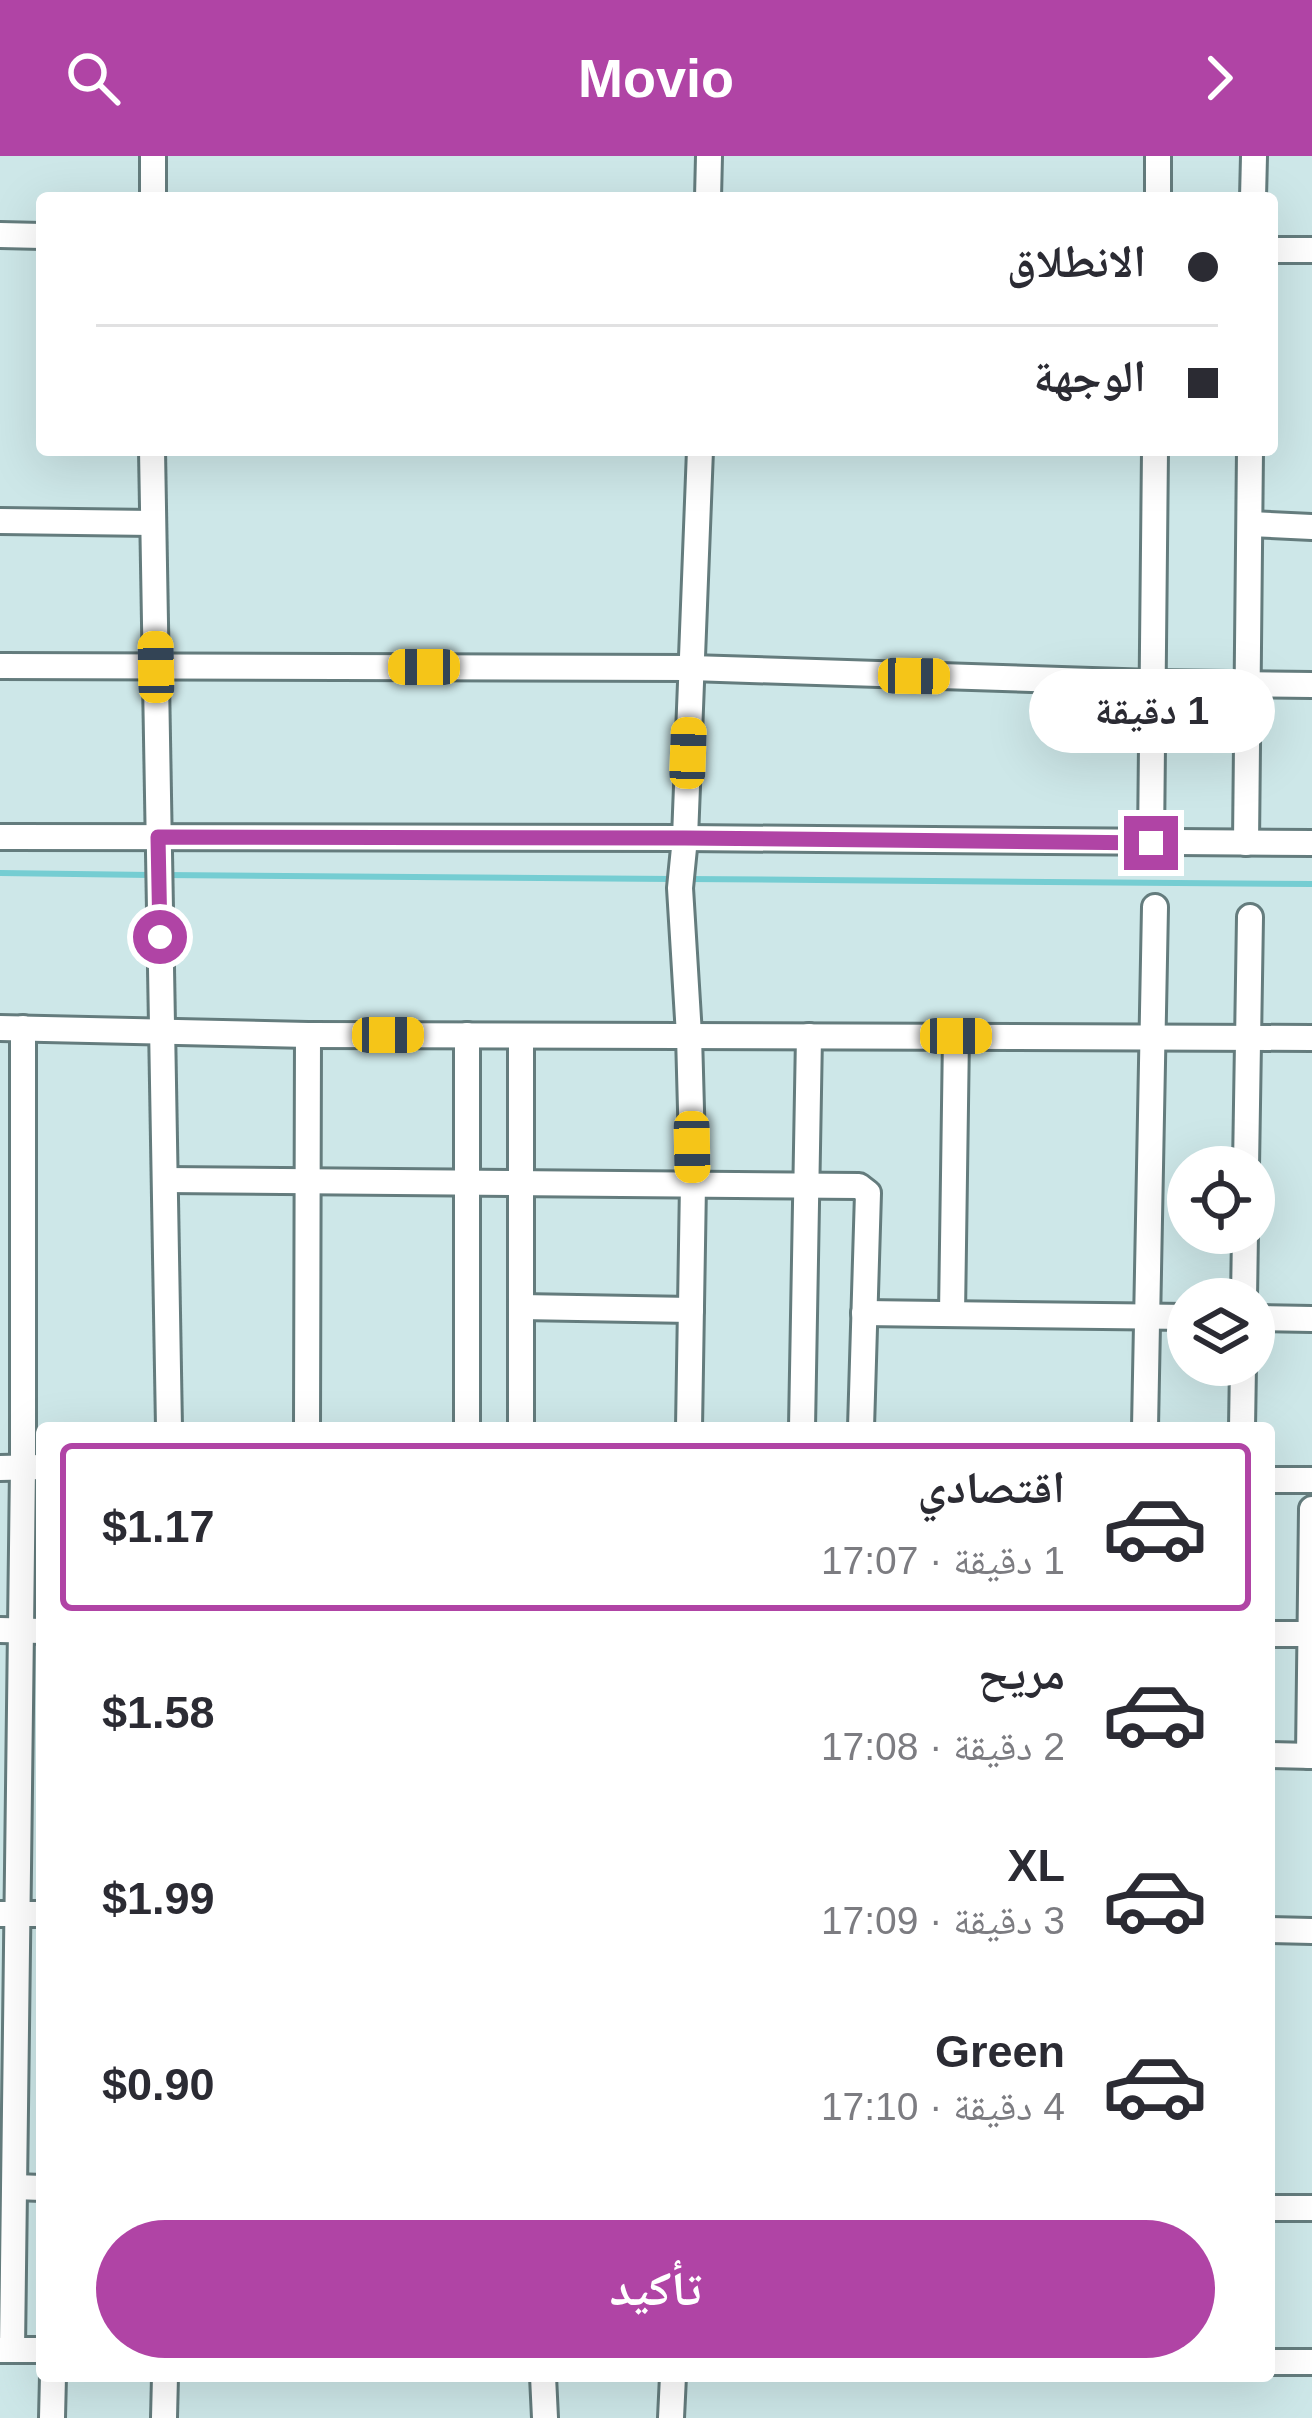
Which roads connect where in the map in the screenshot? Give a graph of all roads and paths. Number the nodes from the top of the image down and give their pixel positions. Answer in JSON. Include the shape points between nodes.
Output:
{"nodes":[{"id":1,"x":153,"y":156,"type":"edge"},
{"id":2,"x":709,"y":156,"type":"edge"},
{"id":3,"x":1159,"y":156,"type":"edge"},
{"id":4,"x":1254,"y":156,"type":"edge"},
{"id":5,"x":153,"y":192,"type":"edge"},
{"id":6,"x":708,"y":192,"type":"edge"},
{"id":7,"x":1158,"y":192,"type":"edge"},
{"id":8,"x":1253,"y":192,"type":"edge"},
{"id":9,"x":0,"y":235,"type":"edge"},
{"id":10,"x":36,"y":236,"type":"edge"},
{"id":11,"x":1278,"y":250,"type":"edge"},
{"id":12,"x":1312,"y":250,"type":"edge"},
{"id":13,"x":152,"y":456,"type":"edge"},
{"id":14,"x":700,"y":456,"type":"edge"},
{"id":15,"x":1155,"y":456,"type":"edge"},
{"id":16,"x":1250,"y":456,"type":"edge"},
{"id":17,"x":0,"y":521,"type":"edge"},
{"id":18,"x":153,"y":523,"type":"junction"},
{"id":19,"x":1250,"y":524,"type":"junction"},
{"id":20,"x":1312,"y":526,"type":"edge"},
{"id":21,"x":0,"y":666,"type":"edge"},
{"id":22,"x":156,"y":667,"type":"junction"},
{"id":23,"x":691,"y":668,"type":"junction"},
{"id":24,"x":1153,"y":683,"type":"junction"},
{"id":25,"x":1248,"y":684,"type":"junction"},
{"id":26,"x":1312,"y":685,"type":"edge"},
{"id":27,"x":0,"y":837,"type":"edge"},
{"id":28,"x":158,"y":837,"type":"junction"},
{"id":29,"x":685,"y":838,"type":"junction"},
{"id":30,"x":1151,"y":843,"type":"junction"},
{"id":31,"x":1246,"y":843,"type":"junction"},
{"id":32,"x":1312,"y":843,"type":"edge"},
{"id":33,"x":1155,"y":908,"type":"dead end"},
{"id":34,"x":1250,"y":917,"type":"dead end"},
{"id":35,"x":12,"y":1028,"type":"edge"},
{"id":36,"x":163,"y":1032,"type":"junction"},
{"id":37,"x":308,"y":1035,"type":"junction"},
{"id":38,"x":467,"y":1035,"type":"junction"},
{"id":39,"x":689,"y":1036,"type":"junction"},
{"id":40,"x":809,"y":1036,"type":"junction"},
{"id":41,"x":956,"y":1036,"type":"junction"},
{"id":42,"x":1152,"y":1036,"type":"junction"},
{"id":43,"x":1248,"y":1036,"type":"junction"},
{"id":44,"x":520,"y":1037,"type":"junction"},
{"id":45,"x":1312,"y":1038,"type":"edge"},
{"id":46,"x":1246,"y":1146,"type":"edge"},
{"id":47,"x":165,"y":1180,"type":"junction"},
{"id":48,"x":308,"y":1181,"type":"junction"},
{"id":49,"x":467,"y":1182,"type":"junction"},
{"id":50,"x":520,"y":1182,"type":"junction"},
{"id":51,"x":692,"y":1184,"type":"junction"},
{"id":52,"x":807,"y":1185,"type":"junction"},
{"id":53,"x":521,"y":1307,"type":"junction"},
{"id":54,"x":691,"y":1310,"type":"junction"},
{"id":55,"x":864,"y":1313,"type":"junction"},
{"id":56,"x":952,"y":1314,"type":"junction"},
{"id":57,"x":1147,"y":1316,"type":"junction"},
{"id":58,"x":1167,"y":1316,"type":"edge"},
{"id":59,"x":1275,"y":1318,"type":"edge"},
{"id":60,"x":1312,"y":1319,"type":"edge"},
{"id":61,"x":1243,"y":1386,"type":"edge"},
{"id":62,"x":169,"y":1422,"type":"edge"},
{"id":63,"x":308,"y":1422,"type":"edge"},
{"id":64,"x":467,"y":1422,"type":"edge"},
{"id":65,"x":521,"y":1422,"type":"edge"},
{"id":66,"x":689,"y":1422,"type":"edge"},
{"id":67,"x":802,"y":1422,"type":"edge"},
{"id":68,"x":862,"y":1422,"type":"edge"},
{"id":69,"x":1144,"y":1422,"type":"edge"},
{"id":70,"x":1242,"y":1422,"type":"edge"},
{"id":71,"x":22,"y":1468,"type":"edge"},
{"id":72,"x":1275,"y":1480,"type":"edge"},
{"id":73,"x":1312,"y":1480,"type":"edge"},
{"id":74,"x":1312,"y":1509,"type":"edge"},
{"id":75,"x":21,"y":1631,"type":"edge"},
{"id":76,"x":1275,"y":1634,"type":"edge"},
{"id":77,"x":1311,"y":1634,"type":"edge"},
{"id":78,"x":10,"y":1728,"type":"edge"},
{"id":79,"x":1275,"y":1755,"type":"edge"},
{"id":80,"x":1311,"y":1756,"type":"edge"},
{"id":81,"x":20,"y":1914,"type":"edge"},
{"id":82,"x":1275,"y":1930,"type":"edge"},
{"id":83,"x":1312,"y":1931,"type":"edge"},
{"id":84,"x":8,"y":2074,"type":"edge"},
{"id":85,"x":15,"y":2187,"type":"junction"},
{"id":86,"x":36,"y":2188,"type":"edge"},
{"id":87,"x":1275,"y":2208,"type":"edge"},
{"id":88,"x":1312,"y":2208,"type":"edge"},
{"id":89,"x":6,"y":2349,"type":"edge"},
{"id":90,"x":36,"y":2350,"type":"edge"},
{"id":91,"x":1275,"y":2362,"type":"edge"},
{"id":92,"x":1312,"y":2362,"type":"edge"},
{"id":93,"x":52,"y":2382,"type":"edge"},
{"id":94,"x":165,"y":2382,"type":"edge"},
{"id":95,"x":544,"y":2382,"type":"edge"},
{"id":96,"x":673,"y":2382,"type":"edge"},
{"id":97,"x":52,"y":2418,"type":"edge"},
{"id":98,"x":164,"y":2418,"type":"edge"},
{"id":99,"x":545,"y":2418,"type":"edge"},
{"id":100,"x":671,"y":2418,"type":"edge"}],
"edges":[{"from":1,"to":5,"type":"street"},
{"from":2,"to":6,"type":"street"},
{"from":3,"to":7,"type":"street"},
{"from":4,"to":8,"type":"street"},
{"from":9,"to":10,"type":"street"},
{"from":11,"to":12,"type":"street"},
{"from":13,"to":18,"type":"street"},
{"from":14,"to":23,"type":"street"},
{"from":15,"to":24,"type":"street"},
{"from":16,"to":19,"type":"street"},
{"from":17,"to":18,"type":"street"},
{"from":18,"to":22,"type":"street"},
{"from":19,"to":20,"type":"street"},
{"from":19,"to":25,"type":"street"},
{"from":21,"to":22,"type":"street"},
{"from":22,"to":23,"type":"street"},
{"from":22,"to":28,"type":"street"},
{"from":23,"to":24,"type":"street"},
{"from":23,"to":29,"type":"street"},
{"from":24,"to":25,"type":"street"},
{"from":24,"to":30,"type":"street"},
{"from":25,"to":26,"type":"street"},
{"from":25,"to":31,"type":"street"},
{"from":27,"to":28,"type":"street"},
{"from":28,"to":29,"type":"street"},
{"from":28,"to":36,"type":"street"},
{"from":29,"to":30,"type":"street"},
{"from":29,"to":39,"type":"street","via":[[680,888]]},
{"from":30,"to":31,"type":"street"},
{"from":31,"to":32,"type":"street"},
{"from":33,"to":42,"type":"street"},
{"from":34,"to":43,"type":"street"},
{"from":35,"to":36,"type":"street"},
{"from":35,"to":71,"type":"street"},
{"from":36,"to":37,"type":"street"},
{"from":36,"to":47,"type":"street"},
{"from":37,"to":38,"type":"street"},
{"from":37,"to":48,"type":"street"},
{"from":38,"to":44,"type":"street"},
{"from":38,"to":49,"type":"street"},
{"from":39,"to":40,"type":"street"},
{"from":39,"to":44,"type":"street"},
{"from":39,"to":51,"type":"street"},
{"from":40,"to":41,"type":"street"},
{"from":40,"to":52,"type":"street"},
{"from":41,"to":42,"type":"street"},
{"from":41,"to":56,"type":"street"},
{"from":42,"to":43,"type":"street"},
{"from":42,"to":57,"type":"street"},
{"from":43,"to":45,"type":"street"},
{"from":43,"to":46,"type":"street"},
{"from":44,"to":50,"type":"street"},
{"from":47,"to":48,"type":"street"},
{"from":47,"to":62,"type":"street"},
{"from":48,"to":49,"type":"street"},
{"from":48,"to":63,"type":"street"},
{"from":49,"to":50,"type":"street"},
{"from":49,"to":64,"type":"street"},
{"from":50,"to":51,"type":"street"},
{"from":50,"to":53,"type":"street"},
{"from":51,"to":52,"type":"street"},
{"from":51,"to":54,"type":"street"},
{"from":52,"to":55,"type":"street","via":[[868,1193]]},
{"from":52,"to":67,"type":"street"},
{"from":53,"to":54,"type":"street"},
{"from":53,"to":65,"type":"street"},
{"from":54,"to":66,"type":"street"},
{"from":55,"to":56,"type":"street"},
{"from":55,"to":68,"type":"street"},
{"from":56,"to":57,"type":"street"},
{"from":57,"to":58,"type":"street"},
{"from":57,"to":69,"type":"street"},
{"from":59,"to":60,"type":"street"},
{"from":61,"to":70,"type":"street"},
{"from":71,"to":75,"type":"street"},
{"from":72,"to":73,"type":"street"},
{"from":74,"to":77,"type":"street"},
{"from":75,"to":78,"type":"street"},
{"from":76,"to":77,"type":"street"},
{"from":77,"to":80,"type":"street"},
{"from":78,"to":81,"type":"street"},
{"from":79,"to":80,"type":"street"},
{"from":81,"to":84,"type":"street"},
{"from":82,"to":83,"type":"street"},
{"from":84,"to":85,"type":"street"},
{"from":85,"to":86,"type":"street"},
{"from":85,"to":89,"type":"street"},
{"from":87,"to":88,"type":"street"},
{"from":89,"to":90,"type":"street"},
{"from":91,"to":92,"type":"street"},
{"from":93,"to":97,"type":"street"},
{"from":94,"to":98,"type":"street"},
{"from":95,"to":99,"type":"street"},
{"from":96,"to":100,"type":"street"}]}
